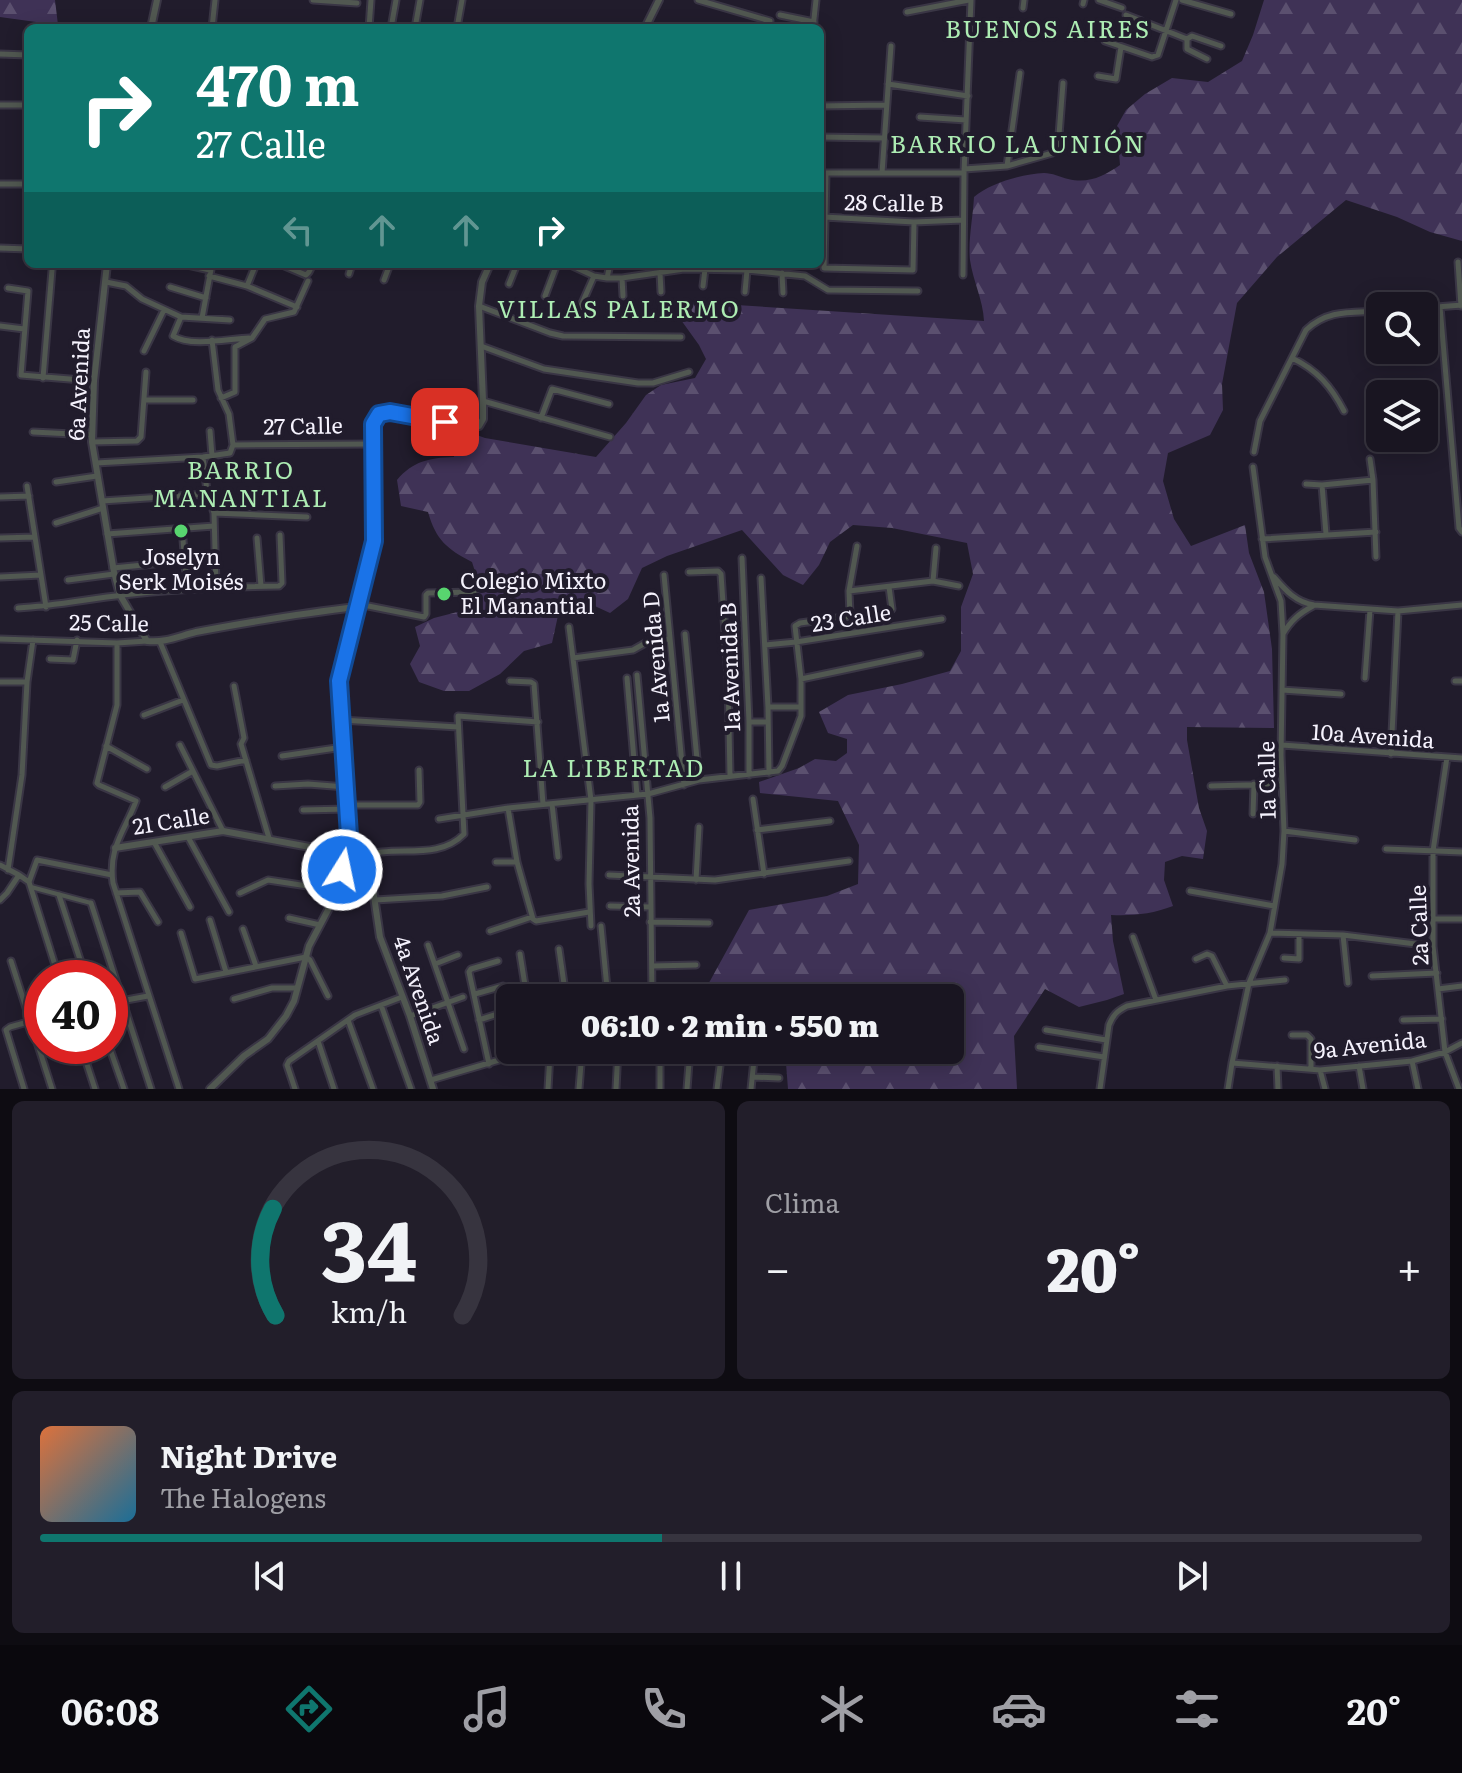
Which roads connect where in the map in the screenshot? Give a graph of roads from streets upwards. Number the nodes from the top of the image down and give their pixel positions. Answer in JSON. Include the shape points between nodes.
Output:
{"nodes":[{"id":1,"x":157,"y":0,"type":"edge"},
{"id":2,"x":215,"y":0,"type":"edge"},
{"id":3,"x":313,"y":0,"type":"edge"},
{"id":4,"x":371,"y":0,"type":"edge"},
{"id":5,"x":396,"y":0,"type":"edge"},
{"id":6,"x":420,"y":0,"type":"edge"},
{"id":7,"x":462,"y":0,"type":"edge"},
{"id":8,"x":659,"y":0,"type":"edge"},
{"id":9,"x":698,"y":0,"type":"edge"},
{"id":10,"x":816,"y":0,"type":"edge"},
{"id":11,"x":970,"y":0,"type":"edge"},
{"id":12,"x":1024,"y":0,"type":"edge"},
{"id":13,"x":1176,"y":0,"type":"edge"},
{"id":14,"x":1182,"y":0,"type":"edge"},
{"id":15,"x":1100,"y":1,"type":"edge"},
{"id":16,"x":357,"y":3,"type":"dead end"},
{"id":17,"x":1023,"y":8,"type":"dead end"},
{"id":18,"x":1122,"y":8,"type":"dead end"},
{"id":19,"x":907,"y":12,"type":"dead end"},
{"id":20,"x":1231,"y":14,"type":"dead end"},
{"id":21,"x":780,"y":15,"type":"dead end"},
{"id":22,"x":1126,"y":15,"type":"dead end"},
{"id":23,"x":770,"y":21,"type":"dead end"},
{"id":24,"x":152,"y":24,"type":"edge"},
{"id":25,"x":212,"y":24,"type":"edge"},
{"id":26,"x":370,"y":24,"type":"edge"},
{"id":27,"x":390,"y":24,"type":"edge"},
{"id":28,"x":416,"y":24,"type":"edge"},
{"id":29,"x":458,"y":24,"type":"edge"},
{"id":30,"x":647,"y":24,"type":"edge"},
{"id":31,"x":811,"y":24,"type":"edge"},
{"id":32,"x":814,"y":24,"type":"edge"},
{"id":33,"x":1167,"y":30,"type":"junction"},
{"id":34,"x":1189,"y":38,"type":"junction"},
{"id":35,"x":1105,"y":41,"type":"dead end"},
{"id":36,"x":891,"y":46,"type":"dead end"},
{"id":37,"x":1221,"y":46,"type":"dead end"},
{"id":38,"x":1121,"y":47,"type":"junction"},
{"id":39,"x":0,"y":54,"type":"edge"},
{"id":40,"x":24,"y":55,"type":"edge"},
{"id":41,"x":1207,"y":59,"type":"dead end"},
{"id":42,"x":1020,"y":73,"type":"dead end"},
{"id":43,"x":1098,"y":76,"type":"dead end"},
{"id":44,"x":1063,"y":83,"type":"dead end"},
{"id":45,"x":888,"y":84,"type":"junction"},
{"id":46,"x":968,"y":96,"type":"junction"},
{"id":47,"x":0,"y":105,"type":"edge"},
{"id":48,"x":24,"y":105,"type":"edge"},
{"id":49,"x":886,"y":105,"type":"junction"},
{"id":50,"x":824,"y":106,"type":"edge"},
{"id":51,"x":920,"y":117,"type":"dead end"},
{"id":52,"x":966,"y":120,"type":"junction"},
{"id":53,"x":824,"y":137,"type":"edge"},
{"id":54,"x":884,"y":138,"type":"junction"},
{"id":55,"x":1007,"y":166,"type":"junction"},
{"id":56,"x":964,"y":171,"type":"junction"},
{"id":57,"x":824,"y":173,"type":"edge"},
{"id":58,"x":882,"y":173,"type":"junction"},
{"id":59,"x":0,"y":184,"type":"edge"},
{"id":60,"x":24,"y":184,"type":"edge"},
{"id":61,"x":824,"y":217,"type":"joint"},
{"id":62,"x":963,"y":220,"type":"junction"},
{"id":63,"x":914,"y":222,"type":"junction"},
{"id":64,"x":0,"y":248,"type":"edge"},
{"id":65,"x":24,"y":249,"type":"edge"},
{"id":66,"x":1458,"y":262,"type":"dead end"},
{"id":67,"x":107,"y":268,"type":"edge"},
{"id":68,"x":254,"y":268,"type":"edge"},
{"id":69,"x":289,"y":268,"type":"edge"},
{"id":70,"x":311,"y":268,"type":"edge"},
{"id":71,"x":351,"y":268,"type":"edge"},
{"id":72,"x":388,"y":268,"type":"edge"},
{"id":73,"x":488,"y":268,"type":"edge"},
{"id":74,"x":515,"y":268,"type":"edge"},
{"id":75,"x":556,"y":268,"type":"edge"},
{"id":76,"x":577,"y":268,"type":"edge"},
{"id":77,"x":609,"y":268,"type":"edge"},
{"id":78,"x":663,"y":268,"type":"edge"},
{"id":79,"x":705,"y":269,"type":"junction"},
{"id":80,"x":52,"y":270,"type":"dead end"},
{"id":81,"x":210,"y":270,"type":"edge"},
{"id":82,"x":747,"y":270,"type":"junction"},
{"id":83,"x":660,"y":273,"type":"junction"},
{"id":84,"x":782,"y":273,"type":"junction"},
{"id":85,"x":349,"y":274,"type":"dead end"},
{"id":86,"x":963,"y":275,"type":"dead end"},
{"id":87,"x":594,"y":276,"type":"junction"},
{"id":88,"x":607,"y":278,"type":"junction"},
{"id":89,"x":622,"y":278,"type":"junction"},
{"id":90,"x":384,"y":280,"type":"dead end"},
{"id":91,"x":308,"y":281,"type":"dead end"},
{"id":92,"x":106,"y":282,"type":"junction"},
{"id":93,"x":509,"y":284,"type":"dead end"},
{"id":94,"x":247,"y":286,"type":"junction"},
{"id":95,"x":703,"y":286,"type":"dead end"},
{"id":96,"x":170,"y":287,"type":"dead end"},
{"id":97,"x":8,"y":288,"type":"dead end"},
{"id":98,"x":918,"y":291,"type":"dead end"},
{"id":99,"x":661,"y":292,"type":"dead end"},
{"id":100,"x":745,"y":292,"type":"dead end"},
{"id":101,"x":783,"y":293,"type":"dead end"},
{"id":102,"x":545,"y":296,"type":"dead end"},
{"id":103,"x":623,"y":296,"type":"dead end"},
{"id":104,"x":206,"y":298,"type":"junction"},
{"id":105,"x":479,"y":306,"type":"junction"},
{"id":106,"x":1462,"y":306,"type":"edge"},
{"id":107,"x":297,"y":307,"type":"junction"},
{"id":108,"x":1440,"y":307,"type":"joint"},
{"id":109,"x":580,"y":308,"type":"dead end"},
{"id":110,"x":164,"y":310,"type":"junction"},
{"id":111,"x":1366,"y":312,"type":"edge"},
{"id":112,"x":181,"y":317,"type":"junction"},
{"id":113,"x":202,"y":318,"type":"junction"},
{"id":114,"x":230,"y":320,"type":"dead end"},
{"id":115,"x":0,"y":326,"type":"edge"},
{"id":116,"x":24,"y":329,"type":"junction"},
{"id":117,"x":681,"y":337,"type":"dead end"},
{"id":118,"x":252,"y":338,"type":"junction"},
{"id":119,"x":212,"y":340,"type":"junction"},
{"id":120,"x":481,"y":346,"type":"junction"},
{"id":121,"x":144,"y":351,"type":"dead end"},
{"id":122,"x":1292,"y":358,"type":"junction"},
{"id":123,"x":146,"y":372,"type":"dead end"},
{"id":124,"x":689,"y":372,"type":"dead end"},
{"id":125,"x":43,"y":378,"type":"junction"},
{"id":126,"x":94,"y":381,"type":"junction"},
{"id":127,"x":221,"y":398,"type":"junction"},
{"id":128,"x":144,"y":400,"type":"junction"},
{"id":129,"x":193,"y":400,"type":"dead end"},
{"id":130,"x":483,"y":401,"type":"junction"},
{"id":131,"x":609,"y":404,"type":"dead end"},
{"id":132,"x":1344,"y":411,"type":"dead end"},
{"id":133,"x":541,"y":418,"type":"junction"},
{"id":134,"x":210,"y":431,"type":"dead end"},
{"id":135,"x":33,"y":432,"type":"dead end"},
{"id":136,"x":610,"y":437,"type":"dead end"},
{"id":137,"x":92,"y":438,"type":"junction"},
{"id":138,"x":373,"y":444,"type":"junction"},
{"id":139,"x":233,"y":445,"type":"junction"},
{"id":140,"x":1254,"y":452,"type":"dead end"},
{"id":141,"x":212,"y":456,"type":"junction"},
{"id":142,"x":203,"y":457,"type":"junction"},
{"id":143,"x":1370,"y":459,"type":"dead end"},
{"id":144,"x":95,"y":463,"type":"junction"},
{"id":145,"x":1253,"y":467,"type":"dead end"},
{"id":146,"x":97,"y":476,"type":"junction"},
{"id":147,"x":1373,"y":480,"type":"junction"},
{"id":148,"x":56,"y":482,"type":"dead end"},
{"id":149,"x":1306,"y":484,"type":"dead end"},
{"id":150,"x":1322,"y":485,"type":"junction"},
{"id":151,"x":27,"y":486,"type":"dead end"},
{"id":152,"x":29,"y":496,"type":"junction"},
{"id":153,"x":0,"y":497,"type":"edge"},
{"id":154,"x":102,"y":504,"type":"junction"},
{"id":155,"x":307,"y":517,"type":"dead end"},
{"id":156,"x":56,"y":523,"type":"dead end"},
{"id":157,"x":214,"y":526,"type":"junction"},
{"id":158,"x":182,"y":528,"type":"junction"},
{"id":159,"x":1376,"y":532,"type":"junction"},
{"id":160,"x":1462,"y":532,"type":"edge"},
{"id":161,"x":107,"y":534,"type":"junction"},
{"id":162,"x":1326,"y":534,"type":"junction"},
{"id":163,"x":280,"y":535,"type":"dead end"},
{"id":164,"x":35,"y":537,"type":"junction"},
{"id":165,"x":0,"y":538,"type":"edge"},
{"id":166,"x":257,"y":538,"type":"dead end"},
{"id":167,"x":1262,"y":539,"type":"junction"},
{"id":168,"x":857,"y":546,"type":"dead end"},
{"id":169,"x":936,"y":548,"type":"dead end"},
{"id":170,"x":1376,"y":557,"type":"dead end"},
{"id":171,"x":742,"y":558,"type":"dead end"},
{"id":172,"x":184,"y":561,"type":"junction"},
{"id":173,"x":114,"y":571,"type":"junction"},
{"id":174,"x":689,"y":572,"type":"dead end"},
{"id":175,"x":1270,"y":573,"type":"junction"},
{"id":176,"x":41,"y":575,"type":"junction"},
{"id":177,"x":664,"y":575,"type":"dead end"},
{"id":178,"x":0,"y":577,"type":"edge"},
{"id":179,"x":761,"y":578,"type":"dead end"},
{"id":180,"x":68,"y":580,"type":"dead end"},
{"id":181,"x":937,"y":582,"type":"junction"},
{"id":182,"x":216,"y":586,"type":"junction"},
{"id":183,"x":261,"y":586,"type":"junction"},
{"id":184,"x":959,"y":586,"type":"dead end"},
{"id":185,"x":889,"y":587,"type":"junction"},
{"id":186,"x":187,"y":588,"type":"junction"},
{"id":187,"x":849,"y":591,"type":"junction"},
{"id":188,"x":474,"y":592,"type":"dead end"},
{"id":189,"x":120,"y":595,"type":"junction"},
{"id":190,"x":358,"y":605,"type":"junction"},
{"id":191,"x":1314,"y":605,"type":"junction"},
{"id":192,"x":1462,"y":605,"type":"edge"},
{"id":193,"x":46,"y":607,"type":"junction"},
{"id":194,"x":18,"y":608,"type":"dead end"},
{"id":195,"x":1370,"y":610,"type":"junction"},
{"id":196,"x":1398,"y":611,"type":"junction"},
{"id":197,"x":850,"y":615,"type":"junction"},
{"id":198,"x":942,"y":619,"type":"dead end"},
{"id":199,"x":569,"y":627,"type":"dead end"},
{"id":200,"x":685,"y":634,"type":"dead end"},
{"id":201,"x":1283,"y":634,"type":"junction"},
{"id":202,"x":0,"y":639,"type":"edge"},
{"id":203,"x":670,"y":639,"type":"junction"},
{"id":204,"x":33,"y":640,"type":"junction"},
{"id":205,"x":77,"y":640,"type":"junction"},
{"id":206,"x":147,"y":641,"type":"junction"},
{"id":207,"x":160,"y":642,"type":"junction"},
{"id":208,"x":796,"y":642,"type":"junction"},
{"id":209,"x":117,"y":643,"type":"junction"},
{"id":210,"x":765,"y":645,"type":"junction"},
{"id":211,"x":920,"y":654,"type":"dead end"},
{"id":212,"x":573,"y":658,"type":"junction"},
{"id":213,"x":50,"y":659,"type":"dead end"},
{"id":214,"x":637,"y":675,"type":"dead end"},
{"id":215,"x":627,"y":678,"type":"dead end"},
{"id":216,"x":1365,"y":678,"type":"dead end"},
{"id":217,"x":801,"y":679,"type":"junction"},
{"id":218,"x":510,"y":681,"type":"dead end"},
{"id":219,"x":0,"y":682,"type":"edge"},
{"id":220,"x":27,"y":682,"type":"junction"},
{"id":221,"x":234,"y":686,"type":"dead end"},
{"id":222,"x":1282,"y":690,"type":"junction"},
{"id":223,"x":1341,"y":694,"type":"dead end"},
{"id":224,"x":183,"y":700,"type":"junction"},
{"id":225,"x":768,"y":707,"type":"junction"},
{"id":226,"x":801,"y":707,"type":"junction"},
{"id":227,"x":144,"y":715,"type":"dead end"},
{"id":228,"x":341,"y":720,"type":"junction"},
{"id":229,"x":538,"y":722,"type":"junction"},
{"id":230,"x":749,"y":722,"type":"junction"},
{"id":231,"x":767,"y":722,"type":"junction"},
{"id":232,"x":458,"y":727,"type":"junction"},
{"id":233,"x":180,"y":745,"type":"dead end"},
{"id":234,"x":1282,"y":745,"type":"junction"},
{"id":235,"x":106,"y":746,"type":"junction"},
{"id":236,"x":343,"y":747,"type":"junction"},
{"id":237,"x":1391,"y":754,"type":"junction"},
{"id":238,"x":282,"y":756,"type":"dead end"},
{"id":239,"x":1447,"y":757,"type":"junction"},
{"id":240,"x":1462,"y":758,"type":"edge"},
{"id":241,"x":246,"y":760,"type":"junction"},
{"id":242,"x":147,"y":769,"type":"dead end"},
{"id":243,"x":419,"y":770,"type":"dead end"},
{"id":244,"x":193,"y":771,"type":"junction"},
{"id":245,"x":769,"y":773,"type":"junction"},
{"id":246,"x":749,"y":775,"type":"junction"},
{"id":247,"x":730,"y":776,"type":"junction"},
{"id":248,"x":699,"y":780,"type":"junction"},
{"id":249,"x":1254,"y":784,"type":"junction"},
{"id":250,"x":1282,"y":784,"type":"junction"},
{"id":251,"x":684,"y":785,"type":"junction"},
{"id":252,"x":275,"y":786,"type":"dead end"},
{"id":253,"x":1211,"y":786,"type":"dead end"},
{"id":254,"x":165,"y":787,"type":"dead end"},
{"id":255,"x":346,"y":787,"type":"junction"},
{"id":256,"x":648,"y":794,"type":"junction"},
{"id":257,"x":637,"y":795,"type":"junction"},
{"id":258,"x":753,"y":799,"type":"dead end"},
{"id":259,"x":591,"y":800,"type":"junction"},
{"id":260,"x":543,"y":804,"type":"junction"},
{"id":261,"x":552,"y":804,"type":"junction"},
{"id":262,"x":347,"y":807,"type":"junction"},
{"id":263,"x":508,"y":808,"type":"junction"},
{"id":264,"x":303,"y":810,"type":"dead end"},
{"id":265,"x":1253,"y":814,"type":"dead end"},
{"id":266,"x":464,"y":815,"type":"junction"},
{"id":267,"x":439,"y":819,"type":"dead end"},
{"id":268,"x":830,"y":821,"type":"dead end"},
{"id":269,"x":699,"y":827,"type":"dead end"},
{"id":270,"x":757,"y":830,"type":"junction"},
{"id":271,"x":223,"y":831,"type":"junction"},
{"id":272,"x":1284,"y":831,"type":"junction"},
{"id":273,"x":188,"y":837,"type":"junction"},
{"id":274,"x":269,"y":838,"type":"junction"},
{"id":275,"x":1355,"y":840,"type":"dead end"},
{"id":276,"x":154,"y":842,"type":"junction"},
{"id":277,"x":115,"y":848,"type":"junction"},
{"id":278,"x":1386,"y":849,"type":"dead end"},
{"id":279,"x":350,"y":851,"type":"junction"},
{"id":280,"x":1433,"y":851,"type":"junction"},
{"id":281,"x":1462,"y":852,"type":"edge"},
{"id":282,"x":366,"y":855,"type":"junction"},
{"id":283,"x":558,"y":857,"type":"dead end"},
{"id":284,"x":849,"y":861,"type":"dead end"},
{"id":285,"x":496,"y":862,"type":"dead end"},
{"id":286,"x":517,"y":862,"type":"junction"},
{"id":287,"x":0,"y":865,"type":"edge"},
{"id":288,"x":8,"y":870,"type":"junction"},
{"id":289,"x":764,"y":874,"type":"junction"},
{"id":290,"x":19,"y":875,"type":"junction"},
{"id":291,"x":112,"y":875,"type":"junction"},
{"id":292,"x":609,"y":875,"type":"dead end"},
{"id":293,"x":650,"y":877,"type":"junction"},
{"id":294,"x":696,"y":880,"type":"junction"},
{"id":295,"x":29,"y":884,"type":"junction"},
{"id":296,"x":487,"y":887,"type":"dead end"},
{"id":297,"x":334,"y":890,"type":"junction"},
{"id":298,"x":1190,"y":891,"type":"dead end"},
{"id":299,"x":116,"y":893,"type":"junction"},
{"id":300,"x":240,"y":893,"type":"dead end"},
{"id":301,"x":59,"y":895,"type":"junction"},
{"id":302,"x":0,"y":900,"type":"edge"},
{"id":303,"x":375,"y":900,"type":"junction"},
{"id":304,"x":91,"y":903,"type":"joint"},
{"id":305,"x":610,"y":906,"type":"dead end"},
{"id":306,"x":1274,"y":906,"type":"junction"},
{"id":307,"x":190,"y":907,"type":"dead end"},
{"id":308,"x":650,"y":907,"type":"junction"},
{"id":309,"x":229,"y":912,"type":"dead end"},
{"id":310,"x":589,"y":912,"type":"junction"},
{"id":311,"x":289,"y":918,"type":"dead end"},
{"id":312,"x":533,"y":918,"type":"junction"},
{"id":313,"x":1433,"y":919,"type":"junction"},
{"id":314,"x":1462,"y":919,"type":"edge"},
{"id":315,"x":210,"y":920,"type":"dead end"},
{"id":316,"x":158,"y":922,"type":"dead end"},
{"id":317,"x":650,"y":922,"type":"junction"},
{"id":318,"x":709,"y":923,"type":"dead end"},
{"id":319,"x":320,"y":925,"type":"junction"},
{"id":320,"x":591,"y":926,"type":"dead end"},
{"id":321,"x":601,"y":926,"type":"dead end"},
{"id":322,"x":243,"y":929,"type":"dead end"},
{"id":323,"x":490,"y":931,"type":"dead end"},
{"id":324,"x":181,"y":933,"type":"dead end"},
{"id":325,"x":1270,"y":933,"type":"junction"},
{"id":326,"x":1299,"y":934,"type":"junction"},
{"id":327,"x":1343,"y":935,"type":"junction"},
{"id":328,"x":1133,"y":937,"type":"dead end"},
{"id":329,"x":428,"y":945,"type":"dead end"},
{"id":330,"x":1433,"y":946,"type":"junction"},
{"id":331,"x":559,"y":949,"type":"dead end"},
{"id":332,"x":520,"y":954,"type":"dead end"},
{"id":333,"x":458,"y":955,"type":"dead end"},
{"id":334,"x":306,"y":957,"type":"junction"},
{"id":335,"x":1284,"y":958,"type":"dead end"},
{"id":336,"x":1196,"y":959,"type":"dead end"},
{"id":337,"x":53,"y":960,"type":"edge"},
{"id":338,"x":80,"y":960,"type":"edge"},
{"id":339,"x":109,"y":960,"type":"edge"},
{"id":340,"x":11,"y":961,"type":"dead end"},
{"id":341,"x":498,"y":961,"type":"dead end"},
{"id":342,"x":435,"y":964,"type":"junction"},
{"id":343,"x":696,"y":965,"type":"dead end"},
{"id":344,"x":256,"y":966,"type":"junction"},
{"id":345,"x":652,"y":966,"type":"junction"},
{"id":346,"x":226,"y":972,"type":"junction"},
{"id":347,"x":1437,"y":973,"type":"junction"},
{"id":348,"x":1372,"y":976,"type":"dead end"},
{"id":349,"x":1285,"y":980,"type":"dead end"},
{"id":350,"x":1249,"y":983,"type":"junction"},
{"id":351,"x":1348,"y":983,"type":"dead end"},
{"id":352,"x":525,"y":984,"type":"edge"},
{"id":353,"x":564,"y":984,"type":"edge"},
{"id":354,"x":607,"y":984,"type":"edge"},
{"id":355,"x":652,"y":984,"type":"edge"},
{"id":356,"x":1227,"y":986,"type":"junction"},
{"id":357,"x":1462,"y":986,"type":"edge"},
{"id":358,"x":297,"y":988,"type":"junction"},
{"id":359,"x":496,"y":988,"type":"edge"},
{"id":360,"x":1438,"y":989,"type":"junction"},
{"id":361,"x":475,"y":994,"type":"junction"},
{"id":362,"x":148,"y":996,"type":"junction"},
{"id":363,"x":328,"y":996,"type":"dead end"},
{"id":364,"x":402,"y":997,"type":"junction"},
{"id":365,"x":463,"y":997,"type":"dead end"},
{"id":366,"x":234,"y":999,"type":"dead end"},
{"id":367,"x":128,"y":1000,"type":"edge"},
{"id":368,"x":1156,"y":1000,"type":"junction"},
{"id":369,"x":449,"y":1002,"type":"junction"},
{"id":370,"x":24,"y":1004,"type":"edge"},
{"id":371,"x":381,"y":1005,"type":"junction"},
{"id":372,"x":496,"y":1015,"type":"edge"},
{"id":373,"x":410,"y":1016,"type":"junction"},
{"id":374,"x":128,"y":1019,"type":"edge"},
{"id":375,"x":1442,"y":1019,"type":"junction"},
{"id":376,"x":348,"y":1020,"type":"junction"},
{"id":377,"x":479,"y":1020,"type":"junction"},
{"id":378,"x":1403,"y":1020,"type":"dead end"},
{"id":379,"x":24,"y":1022,"type":"edge"},
{"id":380,"x":1046,"y":1030,"type":"dead end"},
{"id":381,"x":1292,"y":1035,"type":"dead end"},
{"id":382,"x":1106,"y":1040,"type":"junction"},
{"id":383,"x":318,"y":1041,"type":"junction"},
{"id":384,"x":1462,"y":1043,"type":"edge"},
{"id":385,"x":1039,"y":1047,"type":"dead end"},
{"id":386,"x":464,"y":1049,"type":"dead end"},
{"id":387,"x":1445,"y":1052,"type":"junction"},
{"id":388,"x":1104,"y":1057,"type":"junction"},
{"id":389,"x":1412,"y":1061,"type":"junction"},
{"id":390,"x":496,"y":1062,"type":"edge"},
{"id":391,"x":1232,"y":1063,"type":"junction"},
{"id":392,"x":44,"y":1064,"type":"edge"},
{"id":393,"x":87,"y":1064,"type":"edge"},
{"id":394,"x":115,"y":1064,"type":"edge"},
{"id":395,"x":489,"y":1064,"type":"junction"},
{"id":396,"x":549,"y":1064,"type":"edge"},
{"id":397,"x":582,"y":1064,"type":"edge"},
{"id":398,"x":617,"y":1064,"type":"edge"},
{"id":399,"x":660,"y":1064,"type":"edge"},
{"id":400,"x":689,"y":1064,"type":"edge"},
{"id":401,"x":720,"y":1064,"type":"edge"},
{"id":402,"x":754,"y":1064,"type":"edge"},
{"id":403,"x":1277,"y":1066,"type":"junction"},
{"id":404,"x":1359,"y":1066,"type":"junction"},
{"id":405,"x":1311,"y":1069,"type":"junction"},
{"id":406,"x":1320,"y":1070,"type":"junction"},
{"id":407,"x":753,"y":1077,"type":"junction"},
{"id":408,"x":779,"y":1078,"type":"dead end"},
{"id":409,"x":431,"y":1080,"type":"junction"},
{"id":410,"x":24,"y":1089,"type":"edge"},
{"id":411,"x":52,"y":1089,"type":"edge"},
{"id":412,"x":95,"y":1089,"type":"edge"},
{"id":413,"x":124,"y":1089,"type":"edge"},
{"id":414,"x":151,"y":1089,"type":"edge"},
{"id":415,"x":179,"y":1089,"type":"edge"},
{"id":416,"x":210,"y":1089,"type":"edge"},
{"id":417,"x":295,"y":1089,"type":"edge"},
{"id":418,"x":334,"y":1089,"type":"edge"},
{"id":419,"x":373,"y":1089,"type":"edge"},
{"id":420,"x":411,"y":1089,"type":"edge"},
{"id":421,"x":433,"y":1089,"type":"edge"},
{"id":422,"x":548,"y":1089,"type":"edge"},
{"id":423,"x":579,"y":1089,"type":"edge"},
{"id":424,"x":616,"y":1089,"type":"edge"},
{"id":425,"x":660,"y":1089,"type":"edge"},
{"id":426,"x":687,"y":1089,"type":"edge"},
{"id":427,"x":717,"y":1089,"type":"edge"},
{"id":428,"x":751,"y":1089,"type":"edge"},
{"id":429,"x":1100,"y":1089,"type":"edge"},
{"id":430,"x":1228,"y":1089,"type":"edge"},
{"id":431,"x":1278,"y":1089,"type":"edge"},
{"id":432,"x":1325,"y":1089,"type":"edge"},
{"id":433,"x":1363,"y":1089,"type":"edge"},
{"id":434,"x":1418,"y":1089,"type":"edge"},
{"id":435,"x":1459,"y":1089,"type":"edge"}],
"edges":[{"from":1,"to":24,"type":"street"},
{"from":2,"to":25,"type":"street"},
{"from":3,"to":16,"type":"street"},
{"from":4,"to":26,"type":"street"},
{"from":5,"to":27,"type":"street"},
{"from":6,"to":28,"type":"street"},
{"from":7,"to":29,"type":"street"},
{"from":8,"to":30,"type":"street"},
{"from":9,"to":23,"type":"street"},
{"from":10,"to":32,"type":"street"},
{"from":11,"to":19,"type":"street"},
{"from":11,"to":46,"type":"street"},
{"from":12,"to":17,"type":"street"},
{"from":13,"to":33,"type":"street"},
{"from":14,"to":20,"type":"street"},
{"from":15,"to":18,"type":"street"},
{"from":21,"to":31,"type":"street"},
{"from":22,"to":33,"type":"street"},
{"from":33,"to":34,"type":"street"},
{"from":33,"to":38,"type":"street","via":[[1158,55]]},
{"from":34,"to":37,"type":"street"},
{"from":34,"to":41,"type":"street","via":[[1187,49]]},
{"from":35,"to":38,"type":"street"},
{"from":36,"to":45,"type":"street"},
{"from":38,"to":43,"type":"street","via":[[1116,79]]},
{"from":39,"to":40,"type":"street"},
{"from":42,"to":55,"type":"street"},
{"from":44,"to":55,"type":"street","via":[[1056,152]]},
{"from":45,"to":46,"type":"street"},
{"from":45,"to":49,"type":"street"},
{"from":46,"to":52,"type":"street"},
{"from":47,"to":48,"type":"street"},
{"from":49,"to":50,"type":"street"},
{"from":49,"to":54,"type":"street"},
{"from":51,"to":52,"type":"street"},
{"from":52,"to":56,"type":"street"},
{"from":53,"to":54,"type":"street"},
{"from":54,"to":58,"type":"street"},
{"from":55,"to":56,"type":"street"},
{"from":56,"to":58,"type":"street"},
{"from":56,"to":62,"type":"street"},
{"from":57,"to":58,"type":"street"},
{"from":59,"to":60,"type":"street"},
{"from":61,"to":63,"type":"street","name":"28 Calle B"},
{"from":61,"to":63,"type":"street","via":[[824,268],[913,270]]},
{"from":62,"to":63,"type":"street","name":"28 Calle B"},
{"from":62,"to":86,"type":"street"},
{"from":64,"to":65,"type":"street"},
{"from":66,"to":106,"type":"street"},
{"from":67,"to":92,"type":"street","name":"6a Avenida"},
{"from":68,"to":94,"type":"street"},
{"from":69,"to":70,"type":"street","via":[[306,275]]},
{"from":71,"to":85,"type":"street"},
{"from":72,"to":90,"type":"street"},
{"from":73,"to":105,"type":"street"},
{"from":74,"to":93,"type":"street"},
{"from":75,"to":102,"type":"street"},
{"from":76,"to":87,"type":"street"},
{"from":77,"to":88,"type":"street"},
{"from":78,"to":83,"type":"street"},
{"from":79,"to":82,"type":"street"},
{"from":79,"to":83,"type":"street"},
{"from":79,"to":95,"type":"street"},
{"from":80,"to":125,"type":"street"},
{"from":81,"to":94,"type":"street"},
{"from":81,"to":104,"type":"street"},
{"from":82,"to":84,"type":"street"},
{"from":82,"to":100,"type":"street"},
{"from":83,"to":89,"type":"street"},
{"from":83,"to":99,"type":"street"},
{"from":84,"to":98,"type":"street","via":[[805,276],[828,290]]},
{"from":84,"to":101,"type":"street"},
{"from":87,"to":88,"type":"street"},
{"from":87,"to":109,"type":"street"},
{"from":88,"to":89,"type":"street"},
{"from":89,"to":103,"type":"street"},
{"from":91,"to":107,"type":"street"},
{"from":92,"to":110,"type":"street","via":[[126,286]]},
{"from":92,"to":126,"type":"street","name":"6a Avenida"},
{"from":94,"to":107,"type":"street"},
{"from":96,"to":104,"type":"street"},
{"from":97,"to":116,"type":"street","via":[[28,291]]},
{"from":104,"to":113,"type":"street"},
{"from":105,"to":117,"type":"street","via":[[563,336]]},
{"from":105,"to":120,"type":"street"},
{"from":106,"to":108,"type":"street"},
{"from":107,"to":118,"type":"street","via":[[265,319]]},
{"from":108,"to":160,"type":"street"},
{"from":110,"to":112,"type":"street"},
{"from":110,"to":121,"type":"street"},
{"from":111,"to":122,"type":"street","via":[[1318,319]]},
{"from":112,"to":113,"type":"street"},
{"from":112,"to":119,"type":"street","via":[[173,336],[188,342]]},
{"from":113,"to":114,"type":"street"},
{"from":115,"to":116,"type":"street"},
{"from":116,"to":125,"type":"street","via":[[20,374]]},
{"from":118,"to":119,"type":"street"},
{"from":118,"to":127,"type":"street","via":[[235,347],[236,391]]},
{"from":119,"to":127,"type":"street"},
{"from":120,"to":124,"type":"street","via":[[544,369],[638,383]]},
{"from":120,"to":130,"type":"street"},
{"from":122,"to":132,"type":"street","via":[[1322,377]]},
{"from":122,"to":140,"type":"street","via":[[1260,421]]},
{"from":123,"to":128,"type":"street"},
{"from":125,"to":126,"type":"street"},
{"from":126,"to":137,"type":"street","name":"6a Avenida"},
{"from":127,"to":139,"type":"street"},
{"from":128,"to":129,"type":"street"},
{"from":128,"to":137,"type":"street","via":[[137,441]]},
{"from":130,"to":133,"type":"street"},
{"from":130,"to":138,"type":"street","via":[[483,419],[473,427],[379,414]]},
{"from":131,"to":133,"type":"street","via":[[552,389]]},
{"from":133,"to":136,"type":"street"},
{"from":134,"to":141,"type":"street"},
{"from":135,"to":137,"type":"street"},
{"from":137,"to":144,"type":"street","name":"6a Avenida"},
{"from":138,"to":139,"type":"street","name":"27 Calle"},
{"from":138,"to":190,"type":"street","via":[[374,541]]},
{"from":139,"to":141,"type":"street","via":[[230,453]]},
{"from":141,"to":142,"type":"street"},
{"from":142,"to":144,"type":"street"},
{"from":142,"to":154,"type":"street","via":[[208,497]]},
{"from":143,"to":147,"type":"street"},
{"from":144,"to":146,"type":"street","name":"6a Avenida"},
{"from":145,"to":167,"type":"street","name":"1a Calle"},
{"from":146,"to":148,"type":"street"},
{"from":146,"to":154,"type":"street","name":"6a Avenida"},
{"from":147,"to":150,"type":"street"},
{"from":147,"to":159,"type":"street"},
{"from":149,"to":150,"type":"street"},
{"from":150,"to":162,"type":"street"},
{"from":151,"to":152,"type":"street"},
{"from":152,"to":153,"type":"street"},
{"from":152,"to":164,"type":"street"},
{"from":154,"to":156,"type":"street"},
{"from":154,"to":161,"type":"street","name":"6a Avenida"},
{"from":155,"to":157,"type":"street","via":[[213,512]]},
{"from":157,"to":158,"type":"street"},
{"from":157,"to":182,"type":"street"},
{"from":158,"to":161,"type":"street"},
{"from":158,"to":172,"type":"street"},
{"from":159,"to":162,"type":"street"},
{"from":159,"to":170,"type":"street"},
{"from":161,"to":173,"type":"street","name":"6a Avenida"},
{"from":162,"to":167,"type":"street"},
{"from":163,"to":183,"type":"street","via":[[282,583]]},
{"from":164,"to":165,"type":"street"},
{"from":164,"to":176,"type":"street"},
{"from":166,"to":183,"type":"street"},
{"from":167,"to":175,"type":"street","name":"1a Calle"},
{"from":168,"to":187,"type":"street"},
{"from":169,"to":181,"type":"street"},
{"from":171,"to":230,"type":"street","name":"1a Avenida B"},
{"from":172,"to":173,"type":"street"},
{"from":172,"to":186,"type":"street"},
{"from":173,"to":180,"type":"street"},
{"from":173,"to":189,"type":"street","name":"6a Avenida"},
{"from":174,"to":247,"type":"street","via":[[720,572]]},
{"from":175,"to":191,"type":"street","via":[[1291,596]]},
{"from":175,"to":201,"type":"street","name":"1a Calle","via":[[1281,601]]},
{"from":176,"to":178,"type":"street"},
{"from":176,"to":193,"type":"street"},
{"from":177,"to":203,"type":"street","name":"1a Avenida D"},
{"from":179,"to":210,"type":"street"},
{"from":181,"to":184,"type":"street"},
{"from":181,"to":185,"type":"street"},
{"from":182,"to":183,"type":"street"},
{"from":182,"to":186,"type":"street"},
{"from":185,"to":187,"type":"street"},
{"from":185,"to":197,"type":"street","via":[[890,611]]},
{"from":186,"to":189,"type":"street"},
{"from":187,"to":197,"type":"street"},
{"from":188,"to":190,"type":"street","name":"25 Calle","via":[[427,594],[426,616]]},
{"from":189,"to":193,"type":"street"},
{"from":189,"to":206,"type":"street","name":"6a Avenida"},
{"from":190,"to":207,"type":"street","name":"25 Calle"},
{"from":190,"to":228,"type":"street","via":[[339,681]]},
{"from":191,"to":195,"type":"street"},
{"from":191,"to":201,"type":"street"},
{"from":192,"to":196,"type":"street"},
{"from":193,"to":194,"type":"street"},
{"from":195,"to":196,"type":"street"},
{"from":195,"to":216,"type":"street"},
{"from":196,"to":237,"type":"street"},
{"from":197,"to":208,"type":"street","via":[[796,624]]},
{"from":198,"to":208,"type":"street","name":"23 Calle"},
{"from":199,"to":212,"type":"street"},
{"from":200,"to":248,"type":"street"},
{"from":201,"to":222,"type":"street","name":"1a Calle"},
{"from":202,"to":204,"type":"street","name":"25 Calle"},
{"from":203,"to":212,"type":"street"},
{"from":203,"to":251,"type":"street","name":"1a Avenida D"},
{"from":204,"to":205,"type":"street","name":"25 Calle"},
{"from":204,"to":220,"type":"street"},
{"from":205,"to":209,"type":"street","name":"25 Calle"},
{"from":205,"to":213,"type":"street","via":[[73,660]]},
{"from":206,"to":207,"type":"street","name":"25 Calle"},
{"from":206,"to":209,"type":"street","name":"25 Calle"},
{"from":207,"to":224,"type":"street"},
{"from":208,"to":210,"type":"street","name":"23 Calle"},
{"from":208,"to":217,"type":"street"},
{"from":209,"to":235,"type":"street","via":[[117,705]]},
{"from":210,"to":225,"type":"street"},
{"from":211,"to":217,"type":"street"},
{"from":212,"to":259,"type":"street"},
{"from":214,"to":256,"type":"street","name":"2a Avenida"},
{"from":215,"to":257,"type":"street"},
{"from":217,"to":226,"type":"street"},
{"from":218,"to":229,"type":"street","via":[[533,683]]},
{"from":219,"to":220,"type":"street"},
{"from":220,"to":288,"type":"street","via":[[23,764]]},
{"from":221,"to":241,"type":"street"},
{"from":222,"to":223,"type":"street"},
{"from":222,"to":234,"type":"street","name":"1a Calle"},
{"from":224,"to":227,"type":"street"},
{"from":224,"to":241,"type":"street","via":[[211,765]]},
{"from":225,"to":226,"type":"street"},
{"from":225,"to":231,"type":"street"},
{"from":226,"to":245,"type":"street","via":[[780,769]]},
{"from":228,"to":232,"type":"street"},
{"from":228,"to":236,"type":"street"},
{"from":229,"to":232,"type":"street","via":[[459,716]]},
{"from":229,"to":260,"type":"street"},
{"from":230,"to":231,"type":"street"},
{"from":230,"to":246,"type":"street","name":"1a Avenida B"},
{"from":231,"to":245,"type":"street"},
{"from":232,"to":266,"type":"street"},
{"from":233,"to":244,"type":"street"},
{"from":234,"to":237,"type":"street","name":"10a Avenida"},
{"from":234,"to":250,"type":"street","name":"1a Calle"},
{"from":235,"to":242,"type":"street"},
{"from":235,"to":277,"type":"street","via":[[97,783],[136,801]]},
{"from":236,"to":238,"type":"street"},
{"from":236,"to":255,"type":"street"},
{"from":237,"to":239,"type":"street","name":"10a Avenida"},
{"from":239,"to":240,"type":"street","name":"10a Avenida"},
{"from":239,"to":280,"type":"street","name":"2a Calle"},
{"from":241,"to":274,"type":"street"},
{"from":243,"to":262,"type":"street","via":[[418,805]]},
{"from":244,"to":254,"type":"street"},
{"from":244,"to":271,"type":"street"},
{"from":245,"to":246,"type":"street"},
{"from":246,"to":247,"type":"street"},
{"from":247,"to":248,"type":"street"},
{"from":248,"to":251,"type":"street"},
{"from":249,"to":250,"type":"street"},
{"from":249,"to":253,"type":"street"},
{"from":249,"to":265,"type":"street"},
{"from":250,"to":272,"type":"street","name":"1a Calle"},
{"from":251,"to":256,"type":"street"},
{"from":252,"to":255,"type":"street"},
{"from":255,"to":262,"type":"street"},
{"from":256,"to":257,"type":"street"},
{"from":256,"to":293,"type":"street","name":"2a Avenida"},
{"from":257,"to":259,"type":"street"},
{"from":258,"to":270,"type":"street"},
{"from":259,"to":261,"type":"street"},
{"from":259,"to":310,"type":"street"},
{"from":260,"to":261,"type":"street"},
{"from":260,"to":263,"type":"street"},
{"from":261,"to":283,"type":"street"},
{"from":262,"to":264,"type":"street"},
{"from":262,"to":279,"type":"street"},
{"from":263,"to":266,"type":"street"},
{"from":263,"to":286,"type":"street"},
{"from":266,"to":267,"type":"street"},
{"from":266,"to":282,"type":"street","name":"21 Calle","via":[[464,834],[451,844]]},
{"from":268,"to":270,"type":"street"},
{"from":269,"to":294,"type":"street"},
{"from":270,"to":289,"type":"street"},
{"from":271,"to":273,"type":"street","name":"21 Calle"},
{"from":271,"to":274,"type":"street","name":"21 Calle"},
{"from":272,"to":275,"type":"street"},
{"from":272,"to":306,"type":"street","name":"1a Calle"},
{"from":273,"to":276,"type":"street","name":"21 Calle"},
{"from":273,"to":309,"type":"street"},
{"from":274,"to":279,"type":"street","name":"21 Calle"},
{"from":276,"to":277,"type":"street","name":"21 Calle"},
{"from":276,"to":307,"type":"street"},
{"from":277,"to":291,"type":"street"},
{"from":278,"to":280,"type":"street"},
{"from":279,"to":282,"type":"street","name":"21 Calle"},
{"from":279,"to":297,"type":"street"},
{"from":280,"to":281,"type":"street"},
{"from":280,"to":313,"type":"street","name":"2a Calle"},
{"from":282,"to":303,"type":"street","name":"4a Avenida"},
{"from":284,"to":289,"type":"street"},
{"from":285,"to":286,"type":"street"},
{"from":286,"to":312,"type":"street"},
{"from":287,"to":288,"type":"street"},
{"from":288,"to":290,"type":"street"},
{"from":289,"to":294,"type":"street"},
{"from":290,"to":295,"type":"street"},
{"from":290,"to":302,"type":"street"},
{"from":291,"to":295,"type":"street","via":[[36,860]]},
{"from":291,"to":299,"type":"street"},
{"from":292,"to":293,"type":"street"},
{"from":293,"to":294,"type":"street"},
{"from":293,"to":308,"type":"street","name":"2a Avenida"},
{"from":295,"to":301,"type":"street"},
{"from":295,"to":337,"type":"street"},
{"from":296,"to":303,"type":"street"},
{"from":297,"to":300,"type":"street","via":[[268,880]]},
{"from":297,"to":319,"type":"street"},
{"from":298,"to":306,"type":"street"},
{"from":299,"to":316,"type":"street","via":[[140,892]]},
{"from":299,"to":362,"type":"street"},
{"from":301,"to":304,"type":"street"},
{"from":301,"to":338,"type":"street"},
{"from":303,"to":364,"type":"street","name":"4a Avenida","via":[[380,937]]},
{"from":304,"to":339,"type":"street"},
{"from":305,"to":308,"type":"street"},
{"from":306,"to":325,"type":"street","name":"1a Calle"},
{"from":308,"to":317,"type":"street","name":"2a Avenida"},
{"from":310,"to":312,"type":"street"},
{"from":310,"to":320,"type":"street"},
{"from":311,"to":319,"type":"street"},
{"from":312,"to":323,"type":"street"},
{"from":313,"to":314,"type":"street"},
{"from":313,"to":330,"type":"street","name":"2a Calle"},
{"from":315,"to":346,"type":"street"},
{"from":317,"to":318,"type":"street"},
{"from":317,"to":345,"type":"street","name":"2a Avenida"},
{"from":319,"to":334,"type":"street"},
{"from":321,"to":354,"type":"street"},
{"from":322,"to":344,"type":"street"},
{"from":324,"to":346,"type":"street","via":[[195,979]]},
{"from":325,"to":326,"type":"street"},
{"from":325,"to":350,"type":"street","name":"1a Calle"},
{"from":326,"to":327,"type":"street"},
{"from":326,"to":335,"type":"street","via":[[1299,959]]},
{"from":327,"to":330,"type":"street"},
{"from":327,"to":351,"type":"street"},
{"from":328,"to":368,"type":"street"},
{"from":329,"to":342,"type":"street"},
{"from":330,"to":347,"type":"street","name":"2a Calle"},
{"from":331,"to":353,"type":"street"},
{"from":332,"to":352,"type":"street"},
{"from":333,"to":342,"type":"street"},
{"from":334,"to":344,"type":"street"},
{"from":334,"to":358,"type":"street"},
{"from":334,"to":363,"type":"street"},
{"from":336,"to":356,"type":"street","via":[[1212,956]]},
{"from":340,"to":370,"type":"street"},
{"from":341,"to":361,"type":"street","via":[[469,970]]},
{"from":342,"to":369,"type":"street"},
{"from":343,"to":345,"type":"street"},
{"from":344,"to":346,"type":"street"},
{"from":345,"to":355,"type":"street","name":"2a Avenida"},
{"from":347,"to":348,"type":"street"},
{"from":347,"to":360,"type":"street","name":"2a Calle"},
{"from":349,"to":350,"type":"street"},
{"from":350,"to":356,"type":"street"},
{"from":350,"to":391,"type":"street","name":"1a Calle"},
{"from":356,"to":368,"type":"street"},
{"from":357,"to":360,"type":"street"},
{"from":358,"to":366,"type":"street"},
{"from":358,"to":416,"type":"street","via":[[286,1016],[268,1039]]},
{"from":359,"to":361,"type":"street"},
{"from":360,"to":375,"type":"street","name":"2a Calle"},
{"from":361,"to":377,"type":"street"},
{"from":362,"to":367,"type":"street"},
{"from":362,"to":415,"type":"street"},
{"from":364,"to":371,"type":"street"},
{"from":364,"to":373,"type":"street","name":"4a Avenida"},
{"from":365,"to":369,"type":"street"},
{"from":368,"to":382,"type":"street","via":[[1118,1011]]},
{"from":369,"to":373,"type":"street"},
{"from":369,"to":386,"type":"street"},
{"from":371,"to":376,"type":"street"},
{"from":371,"to":420,"type":"street"},
{"from":372,"to":377,"type":"street"},
{"from":373,"to":409,"type":"street","name":"4a Avenida"},
{"from":374,"to":414,"type":"street"},
{"from":375,"to":378,"type":"street"},
{"from":375,"to":387,"type":"street","name":"2a Calle"},
{"from":376,"to":383,"type":"street"},
{"from":376,"to":419,"type":"street"},
{"from":377,"to":395,"type":"street"},
{"from":379,"to":410,"type":"street","via":[[6,1030]]},
{"from":380,"to":382,"type":"street"},
{"from":381,"to":405,"type":"street","via":[[1311,1039]]},
{"from":382,"to":388,"type":"street"},
{"from":383,"to":417,"type":"street","via":[[287,1062]]},
{"from":383,"to":418,"type":"street"},
{"from":384,"to":387,"type":"street","name":"9a Avenida"},
{"from":385,"to":388,"type":"street"},
{"from":387,"to":389,"type":"street","name":"9a Avenida"},
{"from":387,"to":435,"type":"street","name":"2a Calle"},
{"from":388,"to":429,"type":"street"},
{"from":389,"to":404,"type":"street","name":"9a Avenida"},
{"from":389,"to":434,"type":"street"},
{"from":390,"to":395,"type":"street"},
{"from":391,"to":403,"type":"street","name":"9a Avenida"},
{"from":391,"to":430,"type":"street","name":"1a Calle"},
{"from":392,"to":411,"type":"street"},
{"from":393,"to":412,"type":"street"},
{"from":394,"to":413,"type":"street"},
{"from":395,"to":409,"type":"street"},
{"from":396,"to":422,"type":"street"},
{"from":397,"to":423,"type":"street"},
{"from":398,"to":424,"type":"street"},
{"from":399,"to":425,"type":"street"},
{"from":400,"to":426,"type":"street"},
{"from":401,"to":427,"type":"street"},
{"from":402,"to":407,"type":"street"},
{"from":403,"to":405,"type":"street","name":"9a Avenida"},
{"from":403,"to":431,"type":"street"},
{"from":404,"to":406,"type":"street","name":"9a Avenida"},
{"from":404,"to":433,"type":"street"},
{"from":405,"to":406,"type":"street","name":"9a Avenida"},
{"from":406,"to":432,"type":"street"},
{"from":407,"to":408,"type":"street"},
{"from":407,"to":428,"type":"street"},
{"from":409,"to":421,"type":"street","name":"4a Avenida"}]}
